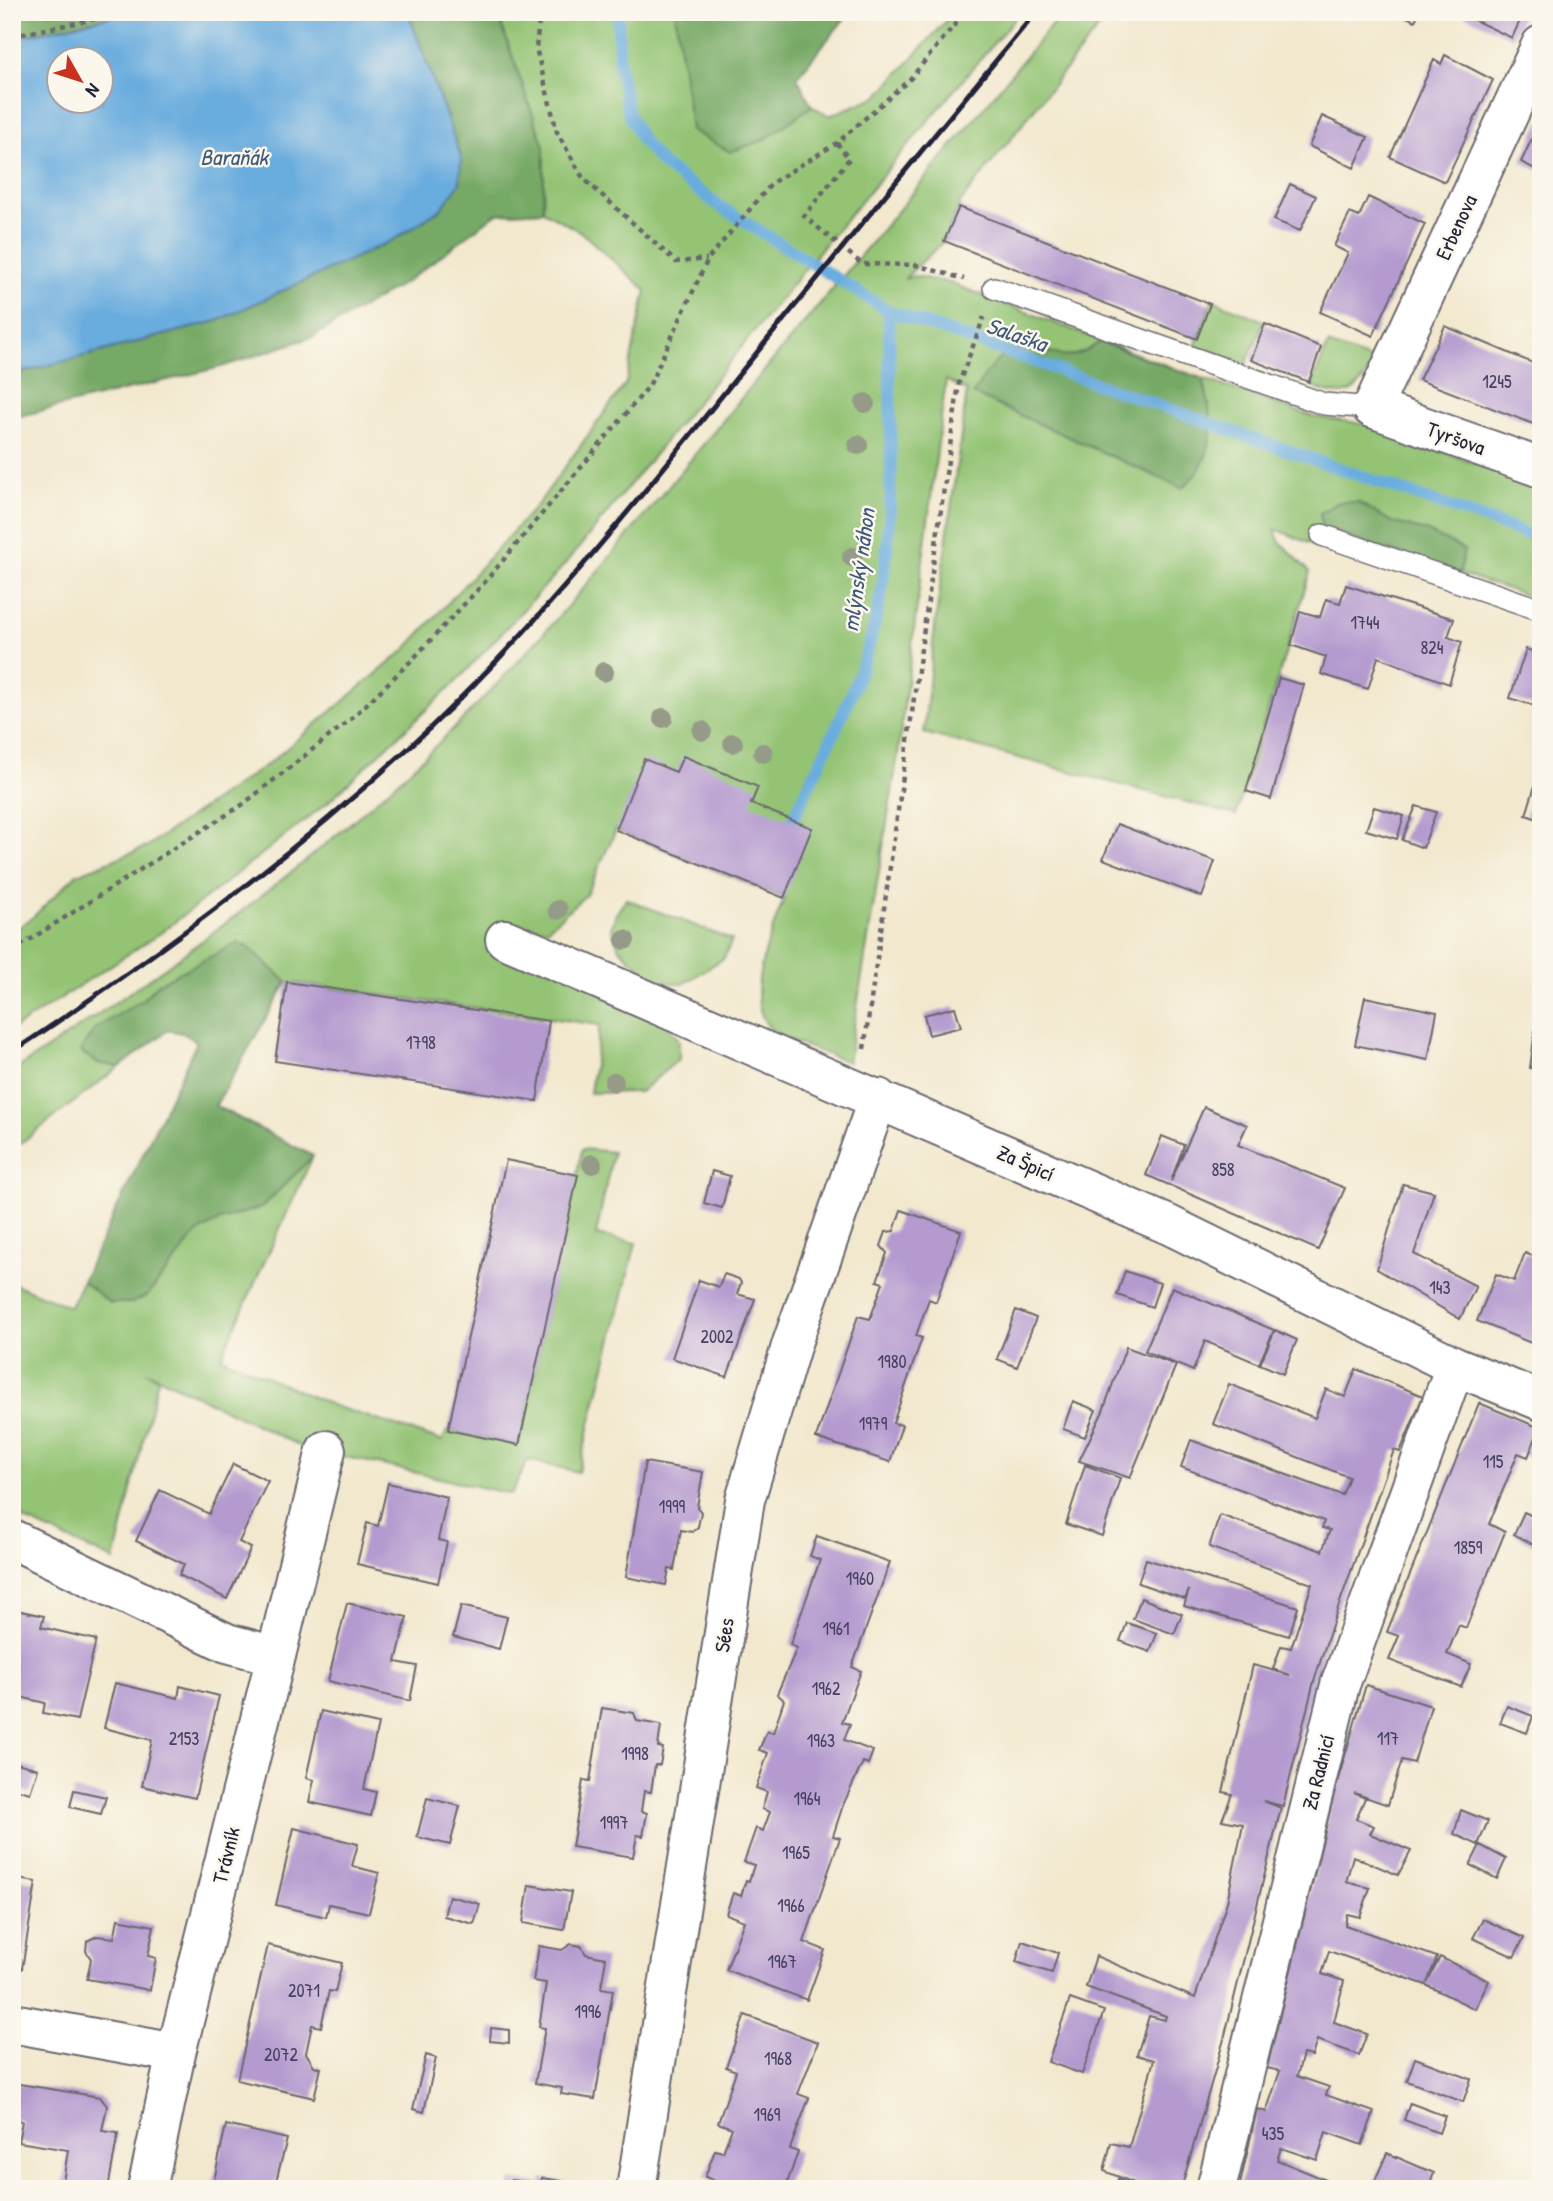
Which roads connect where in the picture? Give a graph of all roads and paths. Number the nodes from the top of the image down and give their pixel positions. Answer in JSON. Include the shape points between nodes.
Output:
{"nodes":[{"id":1,"x":130,"y":12,"type":"edge"},
{"id":2,"x":540,"y":12,"type":"edge"},
{"id":3,"x":965,"y":12,"type":"edge"},
{"id":4,"x":12,"y":36,"type":"edge"},
{"id":5,"x":1541,"y":45,"type":"edge"},
{"id":6,"x":837,"y":143,"type":"junction"},
{"id":7,"x":708,"y":259,"type":"junction"},
{"id":8,"x":994,"y":288,"type":"junction"},
{"id":9,"x":1372,"y":408,"type":"junction"},
{"id":10,"x":1541,"y":468,"type":"edge"},
{"id":11,"x":1322,"y":535,"type":"dead end"},
{"id":12,"x":1541,"y":610,"type":"edge"},
{"id":13,"x":505,"y":939,"type":"dead end"},
{"id":14,"x":12,"y":951,"type":"edge"},
{"id":15,"x":878,"y":1098,"type":"junction"},
{"id":16,"x":1455,"y":1366,"type":"junction"},
{"id":17,"x":1541,"y":1401,"type":"edge"},
{"id":18,"x":326,"y":1450,"type":"dead end"},
{"id":19,"x":12,"y":1539,"type":"edge"},
{"id":20,"x":276,"y":1657,"type":"junction"},
{"id":21,"x":12,"y":2023,"type":"edge"},
{"id":22,"x":176,"y":2053,"type":"junction"},
{"id":23,"x":147,"y":2189,"type":"edge"},
{"id":24,"x":636,"y":2189,"type":"edge"},
{"id":25,"x":1216,"y":2189,"type":"edge"}],
"edges":[{"from":1,"to":4,"type":"path"},
{"from":2,"to":7,"type":"path","via":[[536,48],[557,132],[583,178],[676,262]]},
{"from":3,"to":6,"type":"path","via":[[910,79]]},
{"from":5,"to":9,"type":"street","name":"Erbenova"},
{"from":6,"to":7,"type":"path","via":[[774,182]]},
{"from":6,"to":8,"type":"path","via":[[849,159],[804,216],[862,264],[916,265]]},
{"from":7,"to":14,"type":"path","via":[[649,386],[484,583],[413,659],[350,720],[242,806]]},
{"from":8,"to":9,"type":"lane","via":[[1324,404]]},
{"from":8,"to":15,"type":"path","via":[[959,383],[861,1068]]},
{"from":9,"to":10,"type":"street","name":"Tyršova"},
{"from":11,"to":12,"type":"lane"},
{"from":13,"to":15,"type":"street","name":"Za Špicí"},
{"from":15,"to":16,"type":"street","name":"Za Špicí","via":[[1169,1225]]},
{"from":15,"to":24,"type":"street","name":"Sées","via":[[788,1356],[744,1500]]},
{"from":16,"to":17,"type":"street","name":"Za Špicí"},
{"from":16,"to":25,"type":"street","name":"Za Radnicí","via":[[1339,1685]]},
{"from":18,"to":20,"type":"street","name":"Trávník"},
{"from":19,"to":20,"type":"street","via":[[227,1643]]},
{"from":20,"to":22,"type":"street","name":"Trávník"},
{"from":21,"to":22,"type":"street"},
{"from":22,"to":23,"type":"street","name":"Trávník"}]}
